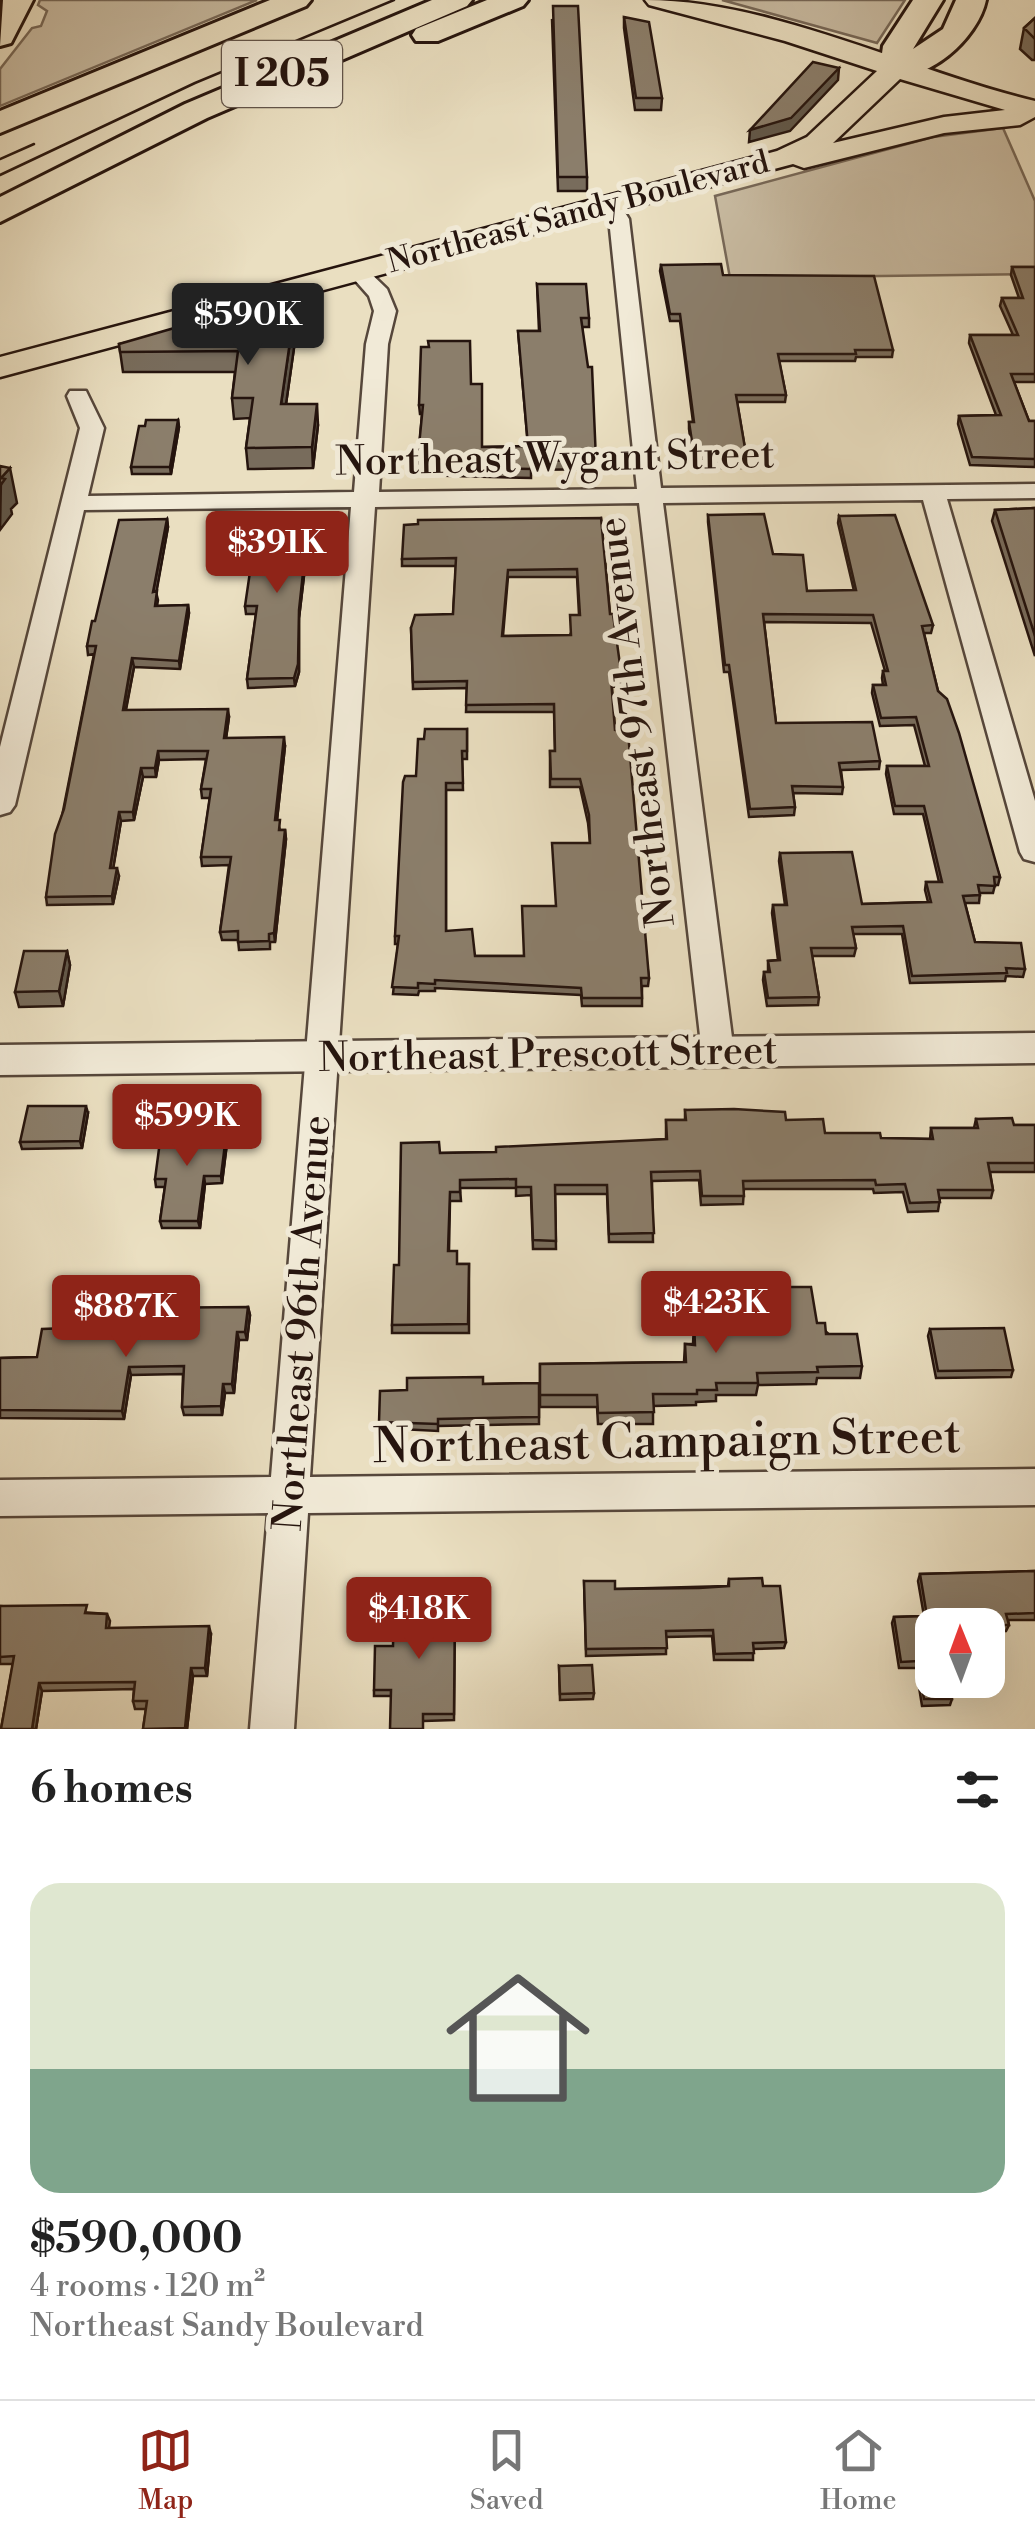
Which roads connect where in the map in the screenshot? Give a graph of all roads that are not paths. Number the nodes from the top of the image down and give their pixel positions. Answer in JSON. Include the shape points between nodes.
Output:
{"nodes":[{"id":1,"x":18,"y":0,"type":"edge"},
{"id":2,"x":296,"y":0,"type":"edge"},
{"id":3,"x":457,"y":0,"type":"edge"},
{"id":4,"x":513,"y":0,"type":"edge"},
{"id":5,"x":658,"y":0,"type":"edge"},
{"id":6,"x":928,"y":0,"type":"edge"},
{"id":7,"x":971,"y":0,"type":"edge"},
{"id":8,"x":0,"y":37,"type":"edge"},
{"id":9,"x":896,"y":68,"type":"junction"},
{"id":10,"x":1035,"y":113,"type":"edge"},
{"id":11,"x":0,"y":123,"type":"edge"},
{"id":12,"x":111,"y":154,"type":"junction"},
{"id":13,"x":777,"y":160,"type":"junction"},
{"id":14,"x":610,"y":204,"type":"junction"},
{"id":15,"x":0,"y":211,"type":"edge"},
{"id":16,"x":356,"y":270,"type":"junction"},
{"id":17,"x":0,"y":367,"type":"edge"},
{"id":18,"x":78,"y":396,"type":"dead end"},
{"id":19,"x":1035,"y":491,"type":"edge"},
{"id":20,"x":933,"y":492,"type":"junction"},
{"id":21,"x":650,"y":496,"type":"junction"},
{"id":22,"x":366,"y":498,"type":"junction"},
{"id":23,"x":76,"y":503,"type":"junction"},
{"id":24,"x":0,"y":806,"type":"edge"},
{"id":25,"x":1035,"y":852,"type":"edge"},
{"id":26,"x":1035,"y":1048,"type":"edge"},
{"id":27,"x":718,"y":1053,"type":"junction"},
{"id":28,"x":324,"y":1057,"type":"junction"},
{"id":29,"x":0,"y":1060,"type":"edge"},
{"id":30,"x":1035,"y":1488,"type":"edge"},
{"id":31,"x":0,"y":1498,"type":"edge"},
{"id":32,"x":290,"y":1498,"type":"junction"},
{"id":33,"x":272,"y":1729,"type":"edge"}],
"edges":[{"from":1,"to":8,"type":"highway"},
{"from":2,"to":11,"type":"highway","number":"I 205"},
{"from":3,"to":12,"type":"highway","number":"I 205"},
{"from":4,"to":12,"type":"highway","via":[[306,88]]},
{"from":5,"to":9,"type":"main road"},
{"from":6,"to":9,"type":"highway","via":[[898,46]]},
{"from":7,"to":9,"type":"highway","via":[[967,19],[938,50]]},
{"from":9,"to":10,"type":"main road"},
{"from":9,"to":13,"type":"main road","name":"Northeast Sandy Boulevard","via":[[817,143]]},
{"from":10,"to":13,"type":"main road"},
{"from":12,"to":15,"type":"highway","number":"I 205"},
{"from":13,"to":14,"type":"main road","name":"Northeast Sandy Boulevard"},
{"from":14,"to":16,"type":"main road","name":"Northeast Sandy Boulevard"},
{"from":14,"to":21,"type":"street","name":"Northeast 97th Avenue","via":[[620,219]]},
{"from":16,"to":17,"type":"main road","name":"Northeast Sandy Boulevard"},
{"from":16,"to":22,"type":"street","name":"Northeast 96th Avenue","via":[[385,311]]},
{"from":18,"to":23,"type":"street","via":[[92,428]]},
{"from":19,"to":20,"type":"street","name":"Northeast Wygant Street"},
{"from":20,"to":21,"type":"street","name":"Northeast Wygant Street"},
{"from":20,"to":25,"type":"street"},
{"from":21,"to":22,"type":"street","name":"Northeast Wygant Street"},
{"from":21,"to":27,"type":"street","name":"Northeast 97th Avenue"},
{"from":22,"to":23,"type":"street","name":"Northeast Wygant Street"},
{"from":22,"to":28,"type":"street","name":"Northeast 96th Avenue"},
{"from":23,"to":24,"type":"street"},
{"from":26,"to":27,"type":"street","name":"Northeast Prescott Street"},
{"from":27,"to":28,"type":"street","name":"Northeast Prescott Street"},
{"from":28,"to":29,"type":"street","name":"Northeast Prescott Street"},
{"from":28,"to":32,"type":"street","name":"Northeast 96th Avenue"},
{"from":30,"to":32,"type":"street","name":"Northeast Campaign Street"},
{"from":31,"to":32,"type":"street","name":"Northeast Campaign Street"},
{"from":32,"to":33,"type":"street","name":"Northeast 96th Avenue"}]}
